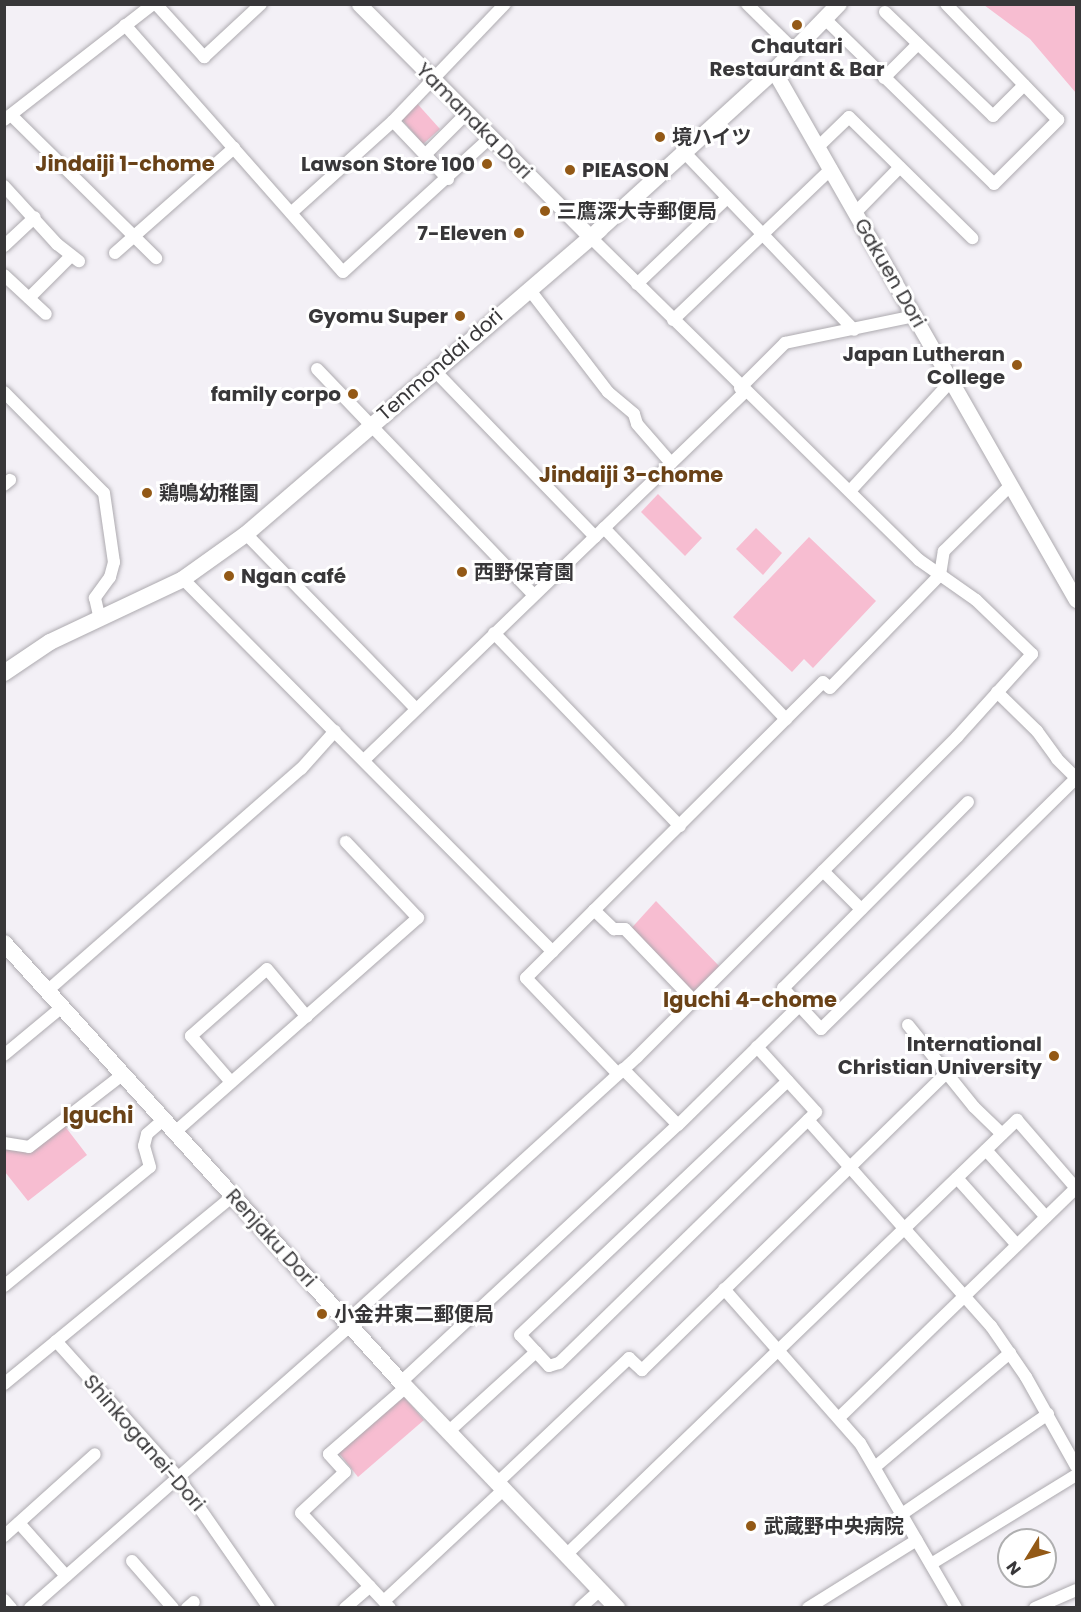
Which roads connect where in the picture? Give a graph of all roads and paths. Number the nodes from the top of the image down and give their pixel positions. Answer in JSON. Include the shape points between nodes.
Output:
{"nodes":[{"id":1,"x":154,"y":4,"type":"edge"},
{"id":2,"x":261,"y":4,"type":"edge"},
{"id":3,"x":359,"y":4,"type":"edge"},
{"id":4,"x":506,"y":4,"type":"edge"},
{"id":5,"x":747,"y":4,"type":"edge"},
{"id":6,"x":839,"y":4,"type":"edge"},
{"id":7,"x":946,"y":4,"type":"edge"},
{"id":8,"x":885,"y":12,"type":"dead end"},
{"id":9,"x":825,"y":19,"type":"junction"},
{"id":10,"x":125,"y":25,"type":"junction"},
{"id":11,"x":918,"y":44,"type":"junction"},
{"id":12,"x":794,"y":50,"type":"junction"},
{"id":13,"x":774,"y":71,"type":"junction"},
{"id":14,"x":884,"y":78,"type":"junction"},
{"id":15,"x":432,"y":79,"type":"junction"},
{"id":16,"x":1024,"y":85,"type":"junction"},
{"id":17,"x":467,"y":113,"type":"junction"},
{"id":18,"x":8,"y":118,"type":"edge"},
{"id":19,"x":393,"y":121,"type":"junction"},
{"id":20,"x":491,"y":137,"type":"junction"},
{"id":21,"x":818,"y":147,"type":"junction"},
{"id":22,"x":234,"y":148,"type":"junction"},
{"id":23,"x":684,"y":152,"type":"junction"},
{"id":24,"x":425,"y":154,"type":"junction"},
{"id":25,"x":900,"y":167,"type":"junction"},
{"id":26,"x":831,"y":169,"type":"junction"},
{"id":27,"x":448,"y":179,"type":"junction"},
{"id":28,"x":4,"y":186,"type":"edge"},
{"id":29,"x":728,"y":198,"type":"junction"},
{"id":30,"x":291,"y":213,"type":"junction"},
{"id":31,"x":855,"y":213,"type":"junction"},
{"id":32,"x":35,"y":217,"type":"junction"},
{"id":33,"x":763,"y":234,"type":"junction"},
{"id":34,"x":134,"y":236,"type":"junction"},
{"id":35,"x":590,"y":237,"type":"junction"},
{"id":36,"x":972,"y":238,"type":"dead end"},
{"id":37,"x":4,"y":246,"type":"edge"},
{"id":38,"x":116,"y":253,"type":"dead end"},
{"id":39,"x":156,"y":258,"type":"dead end"},
{"id":40,"x":4,"y":275,"type":"edge"},
{"id":41,"x":637,"y":284,"type":"junction"},
{"id":42,"x":529,"y":289,"type":"junction"},
{"id":43,"x":29,"y":298,"type":"junction"},
{"id":44,"x":46,"y":314,"type":"dead end"},
{"id":45,"x":914,"y":316,"type":"junction"},
{"id":46,"x":674,"y":320,"type":"junction"},
{"id":47,"x":854,"y":330,"type":"junction"},
{"id":48,"x":316,"y":369,"type":"dead end"},
{"id":49,"x":434,"y":370,"type":"junction"},
{"id":50,"x":953,"y":379,"type":"junction"},
{"id":51,"x":742,"y":390,"type":"junction"},
{"id":52,"x":4,"y":392,"type":"edge"},
{"id":53,"x":369,"y":427,"type":"junction"},
{"id":54,"x":671,"y":463,"type":"junction"},
{"id":55,"x":1011,"y":486,"type":"junction"},
{"id":56,"x":850,"y":491,"type":"junction"},
{"id":57,"x":599,"y":532,"type":"junction"},
{"id":58,"x":246,"y":534,"type":"junction"},
{"id":59,"x":940,"y":575,"type":"junction"},
{"id":60,"x":183,"y":579,"type":"junction"},
{"id":61,"x":534,"y":595,"type":"junction"},
{"id":62,"x":1077,"y":600,"type":"edge"},
{"id":63,"x":100,"y":619,"type":"junction"},
{"id":64,"x":494,"y":633,"type":"junction"},
{"id":65,"x":4,"y":673,"type":"edge"},
{"id":66,"x":997,"y":692,"type":"junction"},
{"id":67,"x":416,"y":709,"type":"junction"},
{"id":68,"x":786,"y":719,"type":"junction"},
{"id":69,"x":335,"y":731,"type":"junction"},
{"id":70,"x":363,"y":760,"type":"junction"},
{"id":71,"x":1077,"y":778,"type":"edge"},
{"id":72,"x":968,"y":802,"type":"dead end"},
{"id":73,"x":680,"y":826,"type":"junction"},
{"id":74,"x":346,"y":842,"type":"dead end"},
{"id":75,"x":824,"y":871,"type":"junction"},
{"id":76,"x":861,"y":909,"type":"junction"},
{"id":77,"x":594,"y":910,"type":"junction"},
{"id":78,"x":4,"y":943,"type":"edge"},
{"id":79,"x":553,"y":952,"type":"junction"},
{"id":80,"x":47,"y":991,"type":"junction"},
{"id":81,"x":694,"y":1001,"type":"junction"},
{"id":82,"x":799,"y":1006,"type":"junction"},
{"id":83,"x":62,"y":1007,"type":"junction"},
{"id":84,"x":307,"y":1017,"type":"junction"},
{"id":85,"x":908,"y":1025,"type":"dead end"},
{"id":86,"x":757,"y":1047,"type":"junction"},
{"id":87,"x":4,"y":1055,"type":"edge"},
{"id":88,"x":621,"y":1072,"type":"junction"},
{"id":89,"x":946,"y":1073,"type":"junction"},
{"id":90,"x":122,"y":1075,"type":"junction"},
{"id":91,"x":788,"y":1081,"type":"junction"},
{"id":92,"x":231,"y":1082,"type":"junction"},
{"id":93,"x":808,"y":1120,"type":"junction"},
{"id":94,"x":678,"y":1125,"type":"junction"},
{"id":95,"x":169,"y":1126,"type":"junction"},
{"id":96,"x":1002,"y":1134,"type":"junction"},
{"id":97,"x":4,"y":1143,"type":"edge"},
{"id":98,"x":986,"y":1150,"type":"junction"},
{"id":99,"x":849,"y":1168,"type":"junction"},
{"id":100,"x":957,"y":1178,"type":"junction"},
{"id":101,"x":233,"y":1196,"type":"junction"},
{"id":102,"x":1046,"y":1216,"type":"junction"},
{"id":103,"x":904,"y":1229,"type":"junction"},
{"id":104,"x":1017,"y":1245,"type":"junction"},
{"id":105,"x":4,"y":1286,"type":"edge"},
{"id":106,"x":724,"y":1289,"type":"junction"},
{"id":107,"x":964,"y":1296,"type":"junction"},
{"id":108,"x":347,"y":1321,"type":"junction"},
{"id":109,"x":56,"y":1341,"type":"junction"},
{"id":110,"x":779,"y":1350,"type":"junction"},
{"id":111,"x":536,"y":1352,"type":"junction"},
{"id":112,"x":1010,"y":1353,"type":"junction"},
{"id":113,"x":4,"y":1384,"type":"edge"},
{"id":114,"x":403,"y":1384,"type":"junction"},
{"id":115,"x":1048,"y":1414,"type":"junction"},
{"id":116,"x":839,"y":1418,"type":"junction"},
{"id":117,"x":448,"y":1432,"type":"junction"},
{"id":118,"x":95,"y":1454,"type":"dead end"},
{"id":119,"x":875,"y":1467,"type":"junction"},
{"id":120,"x":1077,"y":1467,"type":"edge"},
{"id":121,"x":1077,"y":1475,"type":"edge"},
{"id":122,"x":178,"y":1477,"type":"junction"},
{"id":123,"x":500,"y":1487,"type":"junction"},
{"id":124,"x":902,"y":1514,"type":"junction"},
{"id":125,"x":19,"y":1523,"type":"junction"},
{"id":126,"x":4,"y":1536,"type":"edge"},
{"id":127,"x":917,"y":1540,"type":"junction"},
{"id":128,"x":566,"y":1555,"type":"junction"},
{"id":129,"x":132,"y":1561,"type":"dead end"},
{"id":130,"x":931,"y":1564,"type":"junction"},
{"id":131,"x":66,"y":1576,"type":"junction"},
{"id":132,"x":370,"y":1586,"type":"junction"},
{"id":133,"x":600,"y":1590,"type":"junction"},
{"id":134,"x":1077,"y":1590,"type":"edge"},
{"id":135,"x":4,"y":1600,"type":"edge"},
{"id":136,"x":387,"y":1604,"type":"edge"},
{"id":137,"x":11,"y":1608,"type":"edge"},
{"id":138,"x":30,"y":1608,"type":"edge"},
{"id":139,"x":173,"y":1608,"type":"edge"},
{"id":140,"x":269,"y":1608,"type":"edge"},
{"id":141,"x":345,"y":1608,"type":"edge"},
{"id":142,"x":580,"y":1608,"type":"edge"},
{"id":143,"x":617,"y":1608,"type":"edge"},
{"id":144,"x":808,"y":1608,"type":"edge"},
{"id":145,"x":956,"y":1608,"type":"edge"},
{"id":146,"x":1035,"y":1608,"type":"edge"}],
"edges":[{"from":1,"to":2,"type":"street","via":[[204,57]]},
{"from":1,"to":10,"type":"street"},
{"from":3,"to":15,"type":"street","name":"Yamanaka Dori"},
{"from":4,"to":15,"type":"street"},
{"from":5,"to":12,"type":"street"},
{"from":6,"to":9,"type":"main road","name":"Tenmondai dori"},
{"from":7,"to":16,"type":"street"},
{"from":8,"to":11,"type":"street"},
{"from":9,"to":12,"type":"main road","name":"Tenmondai dori"},
{"from":9,"to":14,"type":"street"},
{"from":10,"to":18,"type":"street"},
{"from":10,"to":22,"type":"street"},
{"from":11,"to":14,"type":"street"},
{"from":11,"to":16,"type":"street","via":[[993,116]]},
{"from":12,"to":13,"type":"main road","name":"Tenmondai dori"},
{"from":13,"to":21,"type":"street","name":"Gakuen Dori"},
{"from":13,"to":23,"type":"main road","name":"Tenmondai dori"},
{"from":14,"to":16,"type":"street","via":[[994,184],[1058,120]]},
{"from":15,"to":17,"type":"street","name":"Yamanaka Dori"},
{"from":15,"to":19,"type":"street"},
{"from":17,"to":20,"type":"street","name":"Yamanaka Dori"},
{"from":17,"to":24,"type":"street"},
{"from":18,"to":34,"type":"street"},
{"from":19,"to":24,"type":"street"},
{"from":19,"to":30,"type":"street"},
{"from":20,"to":27,"type":"street"},
{"from":20,"to":35,"type":"street","name":"Yamanaka Dori"},
{"from":21,"to":25,"type":"street","via":[[849,117]]},
{"from":21,"to":26,"type":"street","name":"Gakuen Dori"},
{"from":22,"to":30,"type":"street"},
{"from":22,"to":34,"type":"street"},
{"from":23,"to":29,"type":"street"},
{"from":23,"to":35,"type":"main road","name":"Tenmondai dori"},
{"from":24,"to":27,"type":"street"},
{"from":25,"to":31,"type":"street"},
{"from":25,"to":36,"type":"street"},
{"from":26,"to":31,"type":"street","name":"Gakuen Dori"},
{"from":26,"to":33,"type":"street"},
{"from":27,"to":30,"type":"street","via":[[343,272]]},
{"from":28,"to":32,"type":"street"},
{"from":29,"to":33,"type":"street"},
{"from":29,"to":41,"type":"street"},
{"from":31,"to":45,"type":"street","name":"Gakuen Dori"},
{"from":32,"to":37,"type":"street"},
{"from":32,"to":43,"type":"street","via":[[75,259]]},
{"from":33,"to":46,"type":"street"},
{"from":33,"to":47,"type":"street"},
{"from":34,"to":38,"type":"street"},
{"from":34,"to":39,"type":"street"},
{"from":35,"to":41,"type":"street"},
{"from":35,"to":42,"type":"main road","name":"Tenmondai dori"},
{"from":40,"to":43,"type":"street"},
{"from":41,"to":46,"type":"street"},
{"from":42,"to":49,"type":"main road","name":"Tenmondai dori"},
{"from":42,"to":54,"type":"street","via":[[608,392],[634,414],[637,424]]},
{"from":43,"to":44,"type":"street"},
{"from":45,"to":47,"type":"street"},
{"from":45,"to":50,"type":"street","name":"Gakuen Dori"},
{"from":46,"to":51,"type":"street"},
{"from":47,"to":51,"type":"street","via":[[786,343]]},
{"from":48,"to":53,"type":"street"},
{"from":49,"to":53,"type":"main road","name":"Tenmondai dori"},
{"from":49,"to":57,"type":"street"},
{"from":50,"to":55,"type":"street","name":"Gakuen Dori"},
{"from":50,"to":56,"type":"street"},
{"from":51,"to":54,"type":"street"},
{"from":51,"to":56,"type":"street"},
{"from":52,"to":63,"type":"street","via":[[105,493],[114,562],[110,577],[95,598]]},
{"from":53,"to":58,"type":"main road","name":"Tenmondai dori"},
{"from":53,"to":61,"type":"street"},
{"from":54,"to":57,"type":"street"},
{"from":55,"to":59,"type":"street","via":[[944,551]]},
{"from":55,"to":62,"type":"street","name":"Gakuen Dori"},
{"from":56,"to":59,"type":"street","via":[[919,560]]},
{"from":57,"to":61,"type":"street"},
{"from":57,"to":68,"type":"street"},
{"from":58,"to":60,"type":"main road","name":"Tenmondai dori"},
{"from":58,"to":67,"type":"street"},
{"from":59,"to":66,"type":"street","via":[[976,600],[1032,654]]},
{"from":59,"to":68,"type":"street","via":[[830,688],[823,682]]},
{"from":60,"to":63,"type":"main road","name":"Tenmondai dori"},
{"from":60,"to":69,"type":"street"},
{"from":61,"to":64,"type":"street"},
{"from":63,"to":65,"type":"main road","name":"Tenmondai dori","via":[[33,651]]},
{"from":64,"to":67,"type":"street"},
{"from":64,"to":73,"type":"street"},
{"from":66,"to":71,"type":"street"},
{"from":66,"to":75,"type":"street"},
{"from":67,"to":70,"type":"street"},
{"from":68,"to":73,"type":"street"},
{"from":69,"to":70,"type":"street"},
{"from":69,"to":80,"type":"street","via":[[302,769]]},
{"from":70,"to":79,"type":"street"},
{"from":71,"to":82,"type":"street","via":[[821,1029]]},
{"from":72,"to":76,"type":"street"},
{"from":73,"to":77,"type":"street"},
{"from":74,"to":84,"type":"street","via":[[418,918]]},
{"from":75,"to":76,"type":"street"},
{"from":75,"to":81,"type":"street"},
{"from":76,"to":82,"type":"street","via":[[783,988]]},
{"from":77,"to":79,"type":"street"},
{"from":77,"to":81,"type":"street","via":[[614,929],[625,929]]},
{"from":78,"to":80,"type":"main road","name":"Renjaku Dori"},
{"from":79,"to":88,"type":"street","via":[[526,978]]},
{"from":80,"to":83,"type":"main road","name":"Renjaku Dori"},
{"from":81,"to":88,"type":"street"},
{"from":82,"to":86,"type":"street"},
{"from":83,"to":87,"type":"street"},
{"from":83,"to":90,"type":"main road","name":"Renjaku Dori"},
{"from":84,"to":92,"type":"street"},
{"from":84,"to":92,"type":"street","via":[[267,969],[191,1036]]},
{"from":85,"to":89,"type":"street"},
{"from":86,"to":91,"type":"street"},
{"from":86,"to":94,"type":"street"},
{"from":88,"to":94,"type":"street"},
{"from":88,"to":108,"type":"street"},
{"from":89,"to":96,"type":"street"},
{"from":89,"to":99,"type":"street"},
{"from":90,"to":95,"type":"main road","name":"Renjaku Dori"},
{"from":90,"to":97,"type":"street","via":[[29,1147]]},
{"from":91,"to":93,"type":"street","via":[[816,1112]]},
{"from":91,"to":111,"type":"street","via":[[520,1335]]},
{"from":92,"to":95,"type":"street"},
{"from":93,"to":99,"type":"street"},
{"from":93,"to":111,"type":"street","via":[[559,1363],[549,1366]]},
{"from":94,"to":114,"type":"street"},
{"from":95,"to":101,"type":"main road","name":"Renjaku Dori"},
{"from":95,"to":105,"type":"street","via":[[147,1134],[144,1146],[150,1167]]},
{"from":96,"to":98,"type":"street"},
{"from":96,"to":102,"type":"street","via":[[1017,1120],[1076,1188]]},
{"from":98,"to":100,"type":"street"},
{"from":98,"to":102,"type":"street"},
{"from":99,"to":103,"type":"street"},
{"from":99,"to":106,"type":"street"},
{"from":100,"to":103,"type":"street"},
{"from":100,"to":104,"type":"street"},
{"from":101,"to":108,"type":"main road","name":"Renjaku Dori"},
{"from":101,"to":109,"type":"street"},
{"from":102,"to":104,"type":"street"},
{"from":103,"to":107,"type":"street"},
{"from":103,"to":110,"type":"street"},
{"from":104,"to":107,"type":"street"},
{"from":106,"to":110,"type":"street"},
{"from":106,"to":123,"type":"street","via":[[642,1370],[629,1358]]},
{"from":107,"to":112,"type":"street"},
{"from":107,"to":116,"type":"street"},
{"from":108,"to":114,"type":"main road","name":"Renjaku Dori"},
{"from":108,"to":122,"type":"street","via":[[344,1331]]},
{"from":109,"to":113,"type":"street"},
{"from":109,"to":122,"type":"street","name":"Shinkoganei-Dori"},
{"from":110,"to":116,"type":"street"},
{"from":110,"to":128,"type":"street"},
{"from":111,"to":117,"type":"street"},
{"from":112,"to":115,"type":"street"},
{"from":112,"to":119,"type":"street"},
{"from":114,"to":117,"type":"main road","name":"Renjaku Dori"},
{"from":114,"to":132,"type":"street","via":[[329,1454],[345,1472],[301,1513]]},
{"from":115,"to":120,"type":"street"},
{"from":115,"to":124,"type":"street"},
{"from":116,"to":119,"type":"street"},
{"from":117,"to":123,"type":"main road","name":"Renjaku Dori"},
{"from":118,"to":125,"type":"street"},
{"from":119,"to":124,"type":"street"},
{"from":121,"to":130,"type":"street"},
{"from":122,"to":131,"type":"street"},
{"from":122,"to":140,"type":"street","name":"Shinkoganei-Dori"},
{"from":123,"to":128,"type":"main road","name":"Renjaku Dori"},
{"from":123,"to":136,"type":"street"},
{"from":124,"to":127,"type":"street"},
{"from":125,"to":126,"type":"street"},
{"from":125,"to":131,"type":"street"},
{"from":127,"to":130,"type":"street"},
{"from":127,"to":144,"type":"street"},
{"from":128,"to":133,"type":"main road","name":"Renjaku Dori"},
{"from":129,"to":139,"type":"street"},
{"from":130,"to":145,"type":"street"},
{"from":131,"to":138,"type":"street"},
{"from":132,"to":136,"type":"street"},
{"from":132,"to":141,"type":"street"},
{"from":133,"to":142,"type":"street"},
{"from":133,"to":143,"type":"main road","name":"Renjaku Dori"},
{"from":134,"to":146,"type":"street"},
{"from":135,"to":137,"type":"street"}]}
